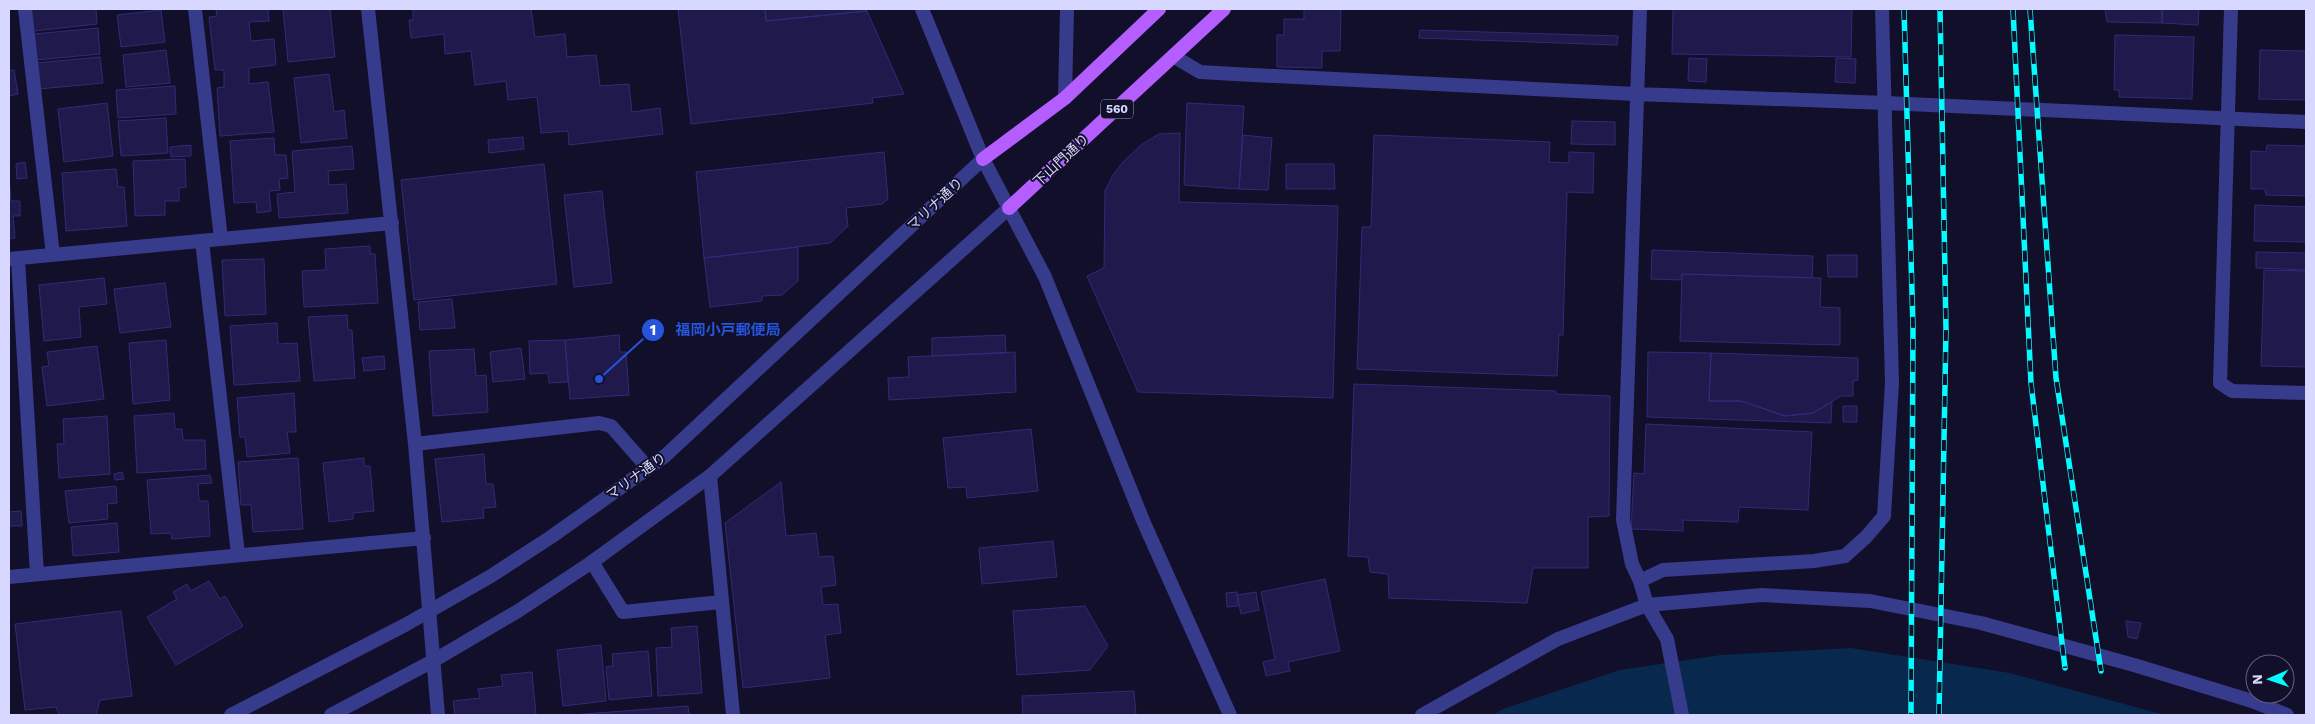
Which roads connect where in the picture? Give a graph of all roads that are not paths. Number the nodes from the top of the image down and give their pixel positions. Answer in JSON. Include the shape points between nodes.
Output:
{"nodes":[{"id":1,"x":26,"y":9,"type":"edge"},
{"id":2,"x":195,"y":9,"type":"edge"},
{"id":3,"x":368,"y":9,"type":"edge"},
{"id":4,"x":922,"y":9,"type":"edge"},
{"id":5,"x":1067,"y":9,"type":"edge"},
{"id":6,"x":1159,"y":9,"type":"edge"},
{"id":7,"x":1224,"y":9,"type":"edge"},
{"id":8,"x":1640,"y":9,"type":"edge"},
{"id":9,"x":1882,"y":9,"type":"edge"},
{"id":10,"x":2231,"y":9,"type":"edge"},
{"id":11,"x":1173,"y":56,"type":"junction"},
{"id":12,"x":1636,"y":94,"type":"junction"},
{"id":13,"x":1065,"y":98,"type":"junction"},
{"id":14,"x":1886,"y":102,"type":"junction"},
{"id":15,"x":2226,"y":120,"type":"junction"},
{"id":16,"x":2306,"y":122,"type":"edge"},
{"id":17,"x":983,"y":160,"type":"junction"},
{"id":18,"x":1009,"y":208,"type":"junction"},
{"id":19,"x":392,"y":223,"type":"junction"},
{"id":20,"x":221,"y":239,"type":"junction"},
{"id":21,"x":202,"y":241,"type":"junction"},
{"id":22,"x":53,"y":255,"type":"junction"},
{"id":23,"x":13,"y":259,"type":"edge"},
{"id":24,"x":2306,"y":393,"type":"edge"},
{"id":25,"x":415,"y":444,"type":"junction"},
{"id":26,"x":648,"y":468,"type":"junction"},
{"id":27,"x":710,"y":476,"type":"junction"},
{"id":28,"x":424,"y":538,"type":"junction"},
{"id":29,"x":238,"y":554,"type":"junction"},
{"id":30,"x":592,"y":562,"type":"junction"},
{"id":31,"x":37,"y":574,"type":"junction"},
{"id":32,"x":9,"y":577,"type":"edge"},
{"id":33,"x":1640,"y":581,"type":"junction"},
{"id":34,"x":721,"y":602,"type":"junction"},
{"id":35,"x":1647,"y":605,"type":"junction"},
{"id":36,"x":430,"y":611,"type":"junction"},
{"id":37,"x":433,"y":661,"type":"junction"},
{"id":38,"x":231,"y":715,"type":"edge"},
{"id":39,"x":331,"y":715,"type":"edge"},
{"id":40,"x":438,"y":715,"type":"edge"},
{"id":41,"x":733,"y":715,"type":"edge"},
{"id":42,"x":1230,"y":715,"type":"edge"},
{"id":43,"x":1422,"y":715,"type":"edge"},
{"id":44,"x":1682,"y":715,"type":"edge"},
{"id":45,"x":2287,"y":715,"type":"edge"}],
"edges":[{"from":1,"to":22,"type":"street"},
{"from":2,"to":20,"type":"street"},
{"from":3,"to":19,"type":"street"},
{"from":4,"to":17,"type":"street"},
{"from":5,"to":13,"type":"street"},
{"from":6,"to":13,"type":"main road"},
{"from":7,"to":11,"type":"main road","name":"下山門通り","number":"560"},
{"from":8,"to":12,"type":"street"},
{"from":9,"to":14,"type":"street"},
{"from":10,"to":15,"type":"street"},
{"from":11,"to":12,"type":"street","via":[[1200,72]]},
{"from":11,"to":18,"type":"main road","name":"下山門通り","number":"560"},
{"from":12,"to":14,"type":"street"},
{"from":12,"to":33,"type":"street","via":[[1623,520],[1632,564]]},
{"from":13,"to":17,"type":"main road"},
{"from":14,"to":15,"type":"street"},
{"from":14,"to":33,"type":"street","via":[[1892,384],[1884,516],[1845,556],[1663,570]]},
{"from":15,"to":16,"type":"street"},
{"from":15,"to":24,"type":"street","via":[[2220,383],[2232,391]]},
{"from":17,"to":18,"type":"street"},
{"from":17,"to":26,"type":"street","name":"マリナ通り"},
{"from":18,"to":27,"type":"street"},
{"from":18,"to":42,"type":"street","via":[[1045,277],[1144,523]]},
{"from":19,"to":20,"type":"street"},
{"from":19,"to":25,"type":"street"},
{"from":20,"to":21,"type":"street"},
{"from":21,"to":22,"type":"street"},
{"from":21,"to":29,"type":"street"},
{"from":22,"to":23,"type":"street"},
{"from":23,"to":31,"type":"street"},
{"from":25,"to":26,"type":"street","via":[[599,423],[611,426]]},
{"from":25,"to":28,"type":"street"},
{"from":26,"to":36,"type":"street","name":"マリナ通り","via":[[550,538]]},
{"from":27,"to":30,"type":"street"},
{"from":27,"to":34,"type":"street"},
{"from":28,"to":29,"type":"street"},
{"from":28,"to":36,"type":"street"},
{"from":29,"to":31,"type":"street"},
{"from":30,"to":34,"type":"street","via":[[623,612]]},
{"from":30,"to":37,"type":"street","via":[[518,612]]},
{"from":31,"to":32,"type":"street"},
{"from":33,"to":35,"type":"street"},
{"from":34,"to":41,"type":"street"},
{"from":35,"to":43,"type":"street","via":[[1558,639]]},
{"from":35,"to":44,"type":"street","via":[[1667,640]]},
{"from":35,"to":45,"type":"street","via":[[1762,595],[1870,601],[1981,623],[2134,664]]},
{"from":36,"to":37,"type":"street"},
{"from":36,"to":38,"type":"street","name":"マリナ通り"},
{"from":37,"to":39,"type":"street"},
{"from":37,"to":40,"type":"street"}]}
